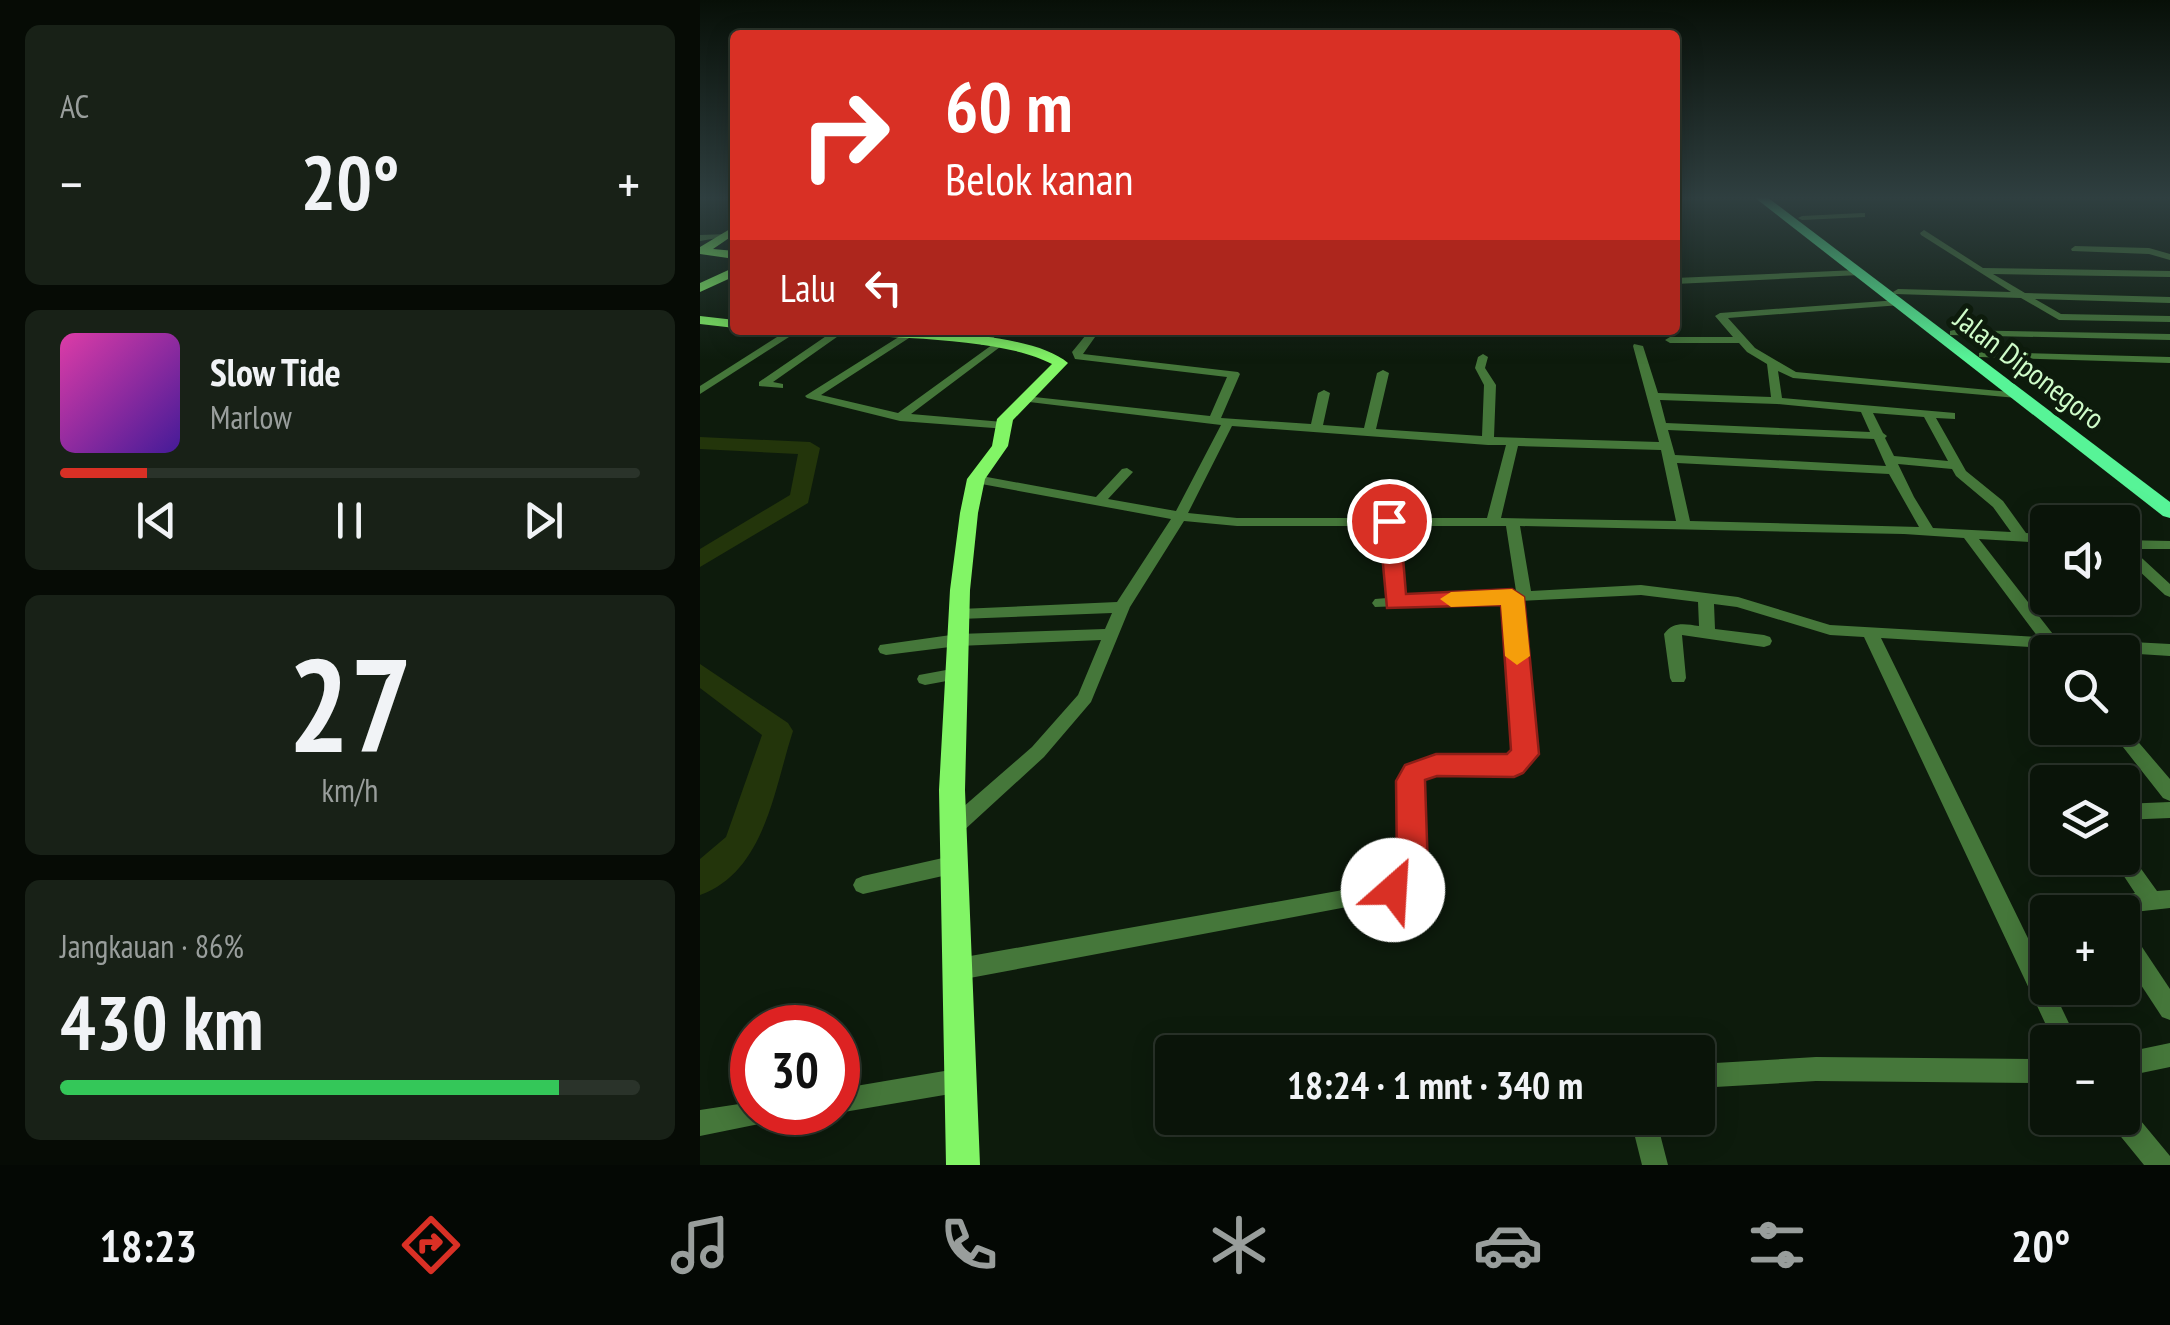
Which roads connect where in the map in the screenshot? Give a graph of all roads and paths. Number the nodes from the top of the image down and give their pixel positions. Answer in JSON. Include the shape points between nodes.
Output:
{"nodes":[{"id":1,"x":1829,"y":251,"type":"edge"},
{"id":2,"x":1843,"y":251,"type":"edge"},
{"id":3,"x":1952,"y":251,"type":"edge"},
{"id":4,"x":1981,"y":271,"type":"junction"},
{"id":5,"x":730,"y":273,"type":"edge"},
{"id":6,"x":1857,"y":273,"type":"junction"},
{"id":7,"x":2170,"y":274,"type":"edge"},
{"id":8,"x":1680,"y":281,"type":"edge"},
{"id":9,"x":700,"y":288,"type":"edge"},
{"id":10,"x":2020,"y":296,"type":"junction"},
{"id":11,"x":1898,"y":297,"type":"junction"},
{"id":12,"x":2170,"y":300,"type":"edge"},
{"id":13,"x":2170,"y":319,"type":"edge"},
{"id":14,"x":703,"y":323,"type":"edge"},
{"id":15,"x":730,"y":324,"type":"edge"},
{"id":16,"x":1954,"y":333,"type":"junction"},
{"id":17,"x":787,"y":335,"type":"edge"},
{"id":18,"x":835,"y":335,"type":"edge"},
{"id":19,"x":915,"y":335,"type":"edge"},
{"id":20,"x":932,"y":335,"type":"edge"},
{"id":21,"x":1090,"y":335,"type":"edge"},
{"id":22,"x":2098,"y":335,"type":"junction"},
{"id":23,"x":2170,"y":337,"type":"edge"},
{"id":24,"x":992,"y":339,"type":"edge"},
{"id":25,"x":1670,"y":340,"type":"dead end"},
{"id":26,"x":1742,"y":340,"type":"junction"},
{"id":27,"x":1638,"y":346,"type":"dead end"},
{"id":28,"x":1982,"y":355,"type":"junction"},
{"id":29,"x":1068,"y":357,"type":"junction"},
{"id":30,"x":1483,"y":357,"type":"dead end"},
{"id":31,"x":2133,"y":358,"type":"junction"},
{"id":32,"x":2170,"y":360,"type":"edge"},
{"id":33,"x":1772,"y":365,"type":"junction"},
{"id":34,"x":1382,"y":373,"type":"dead end"},
{"id":35,"x":780,"y":386,"type":"dead end"},
{"id":36,"x":700,"y":391,"type":"edge"},
{"id":37,"x":1324,"y":393,"type":"dead end"},
{"id":38,"x":2018,"y":395,"type":"junction"},
{"id":39,"x":1653,"y":396,"type":"junction"},
{"id":40,"x":1025,"y":399,"type":"junction"},
{"id":41,"x":1777,"y":401,"type":"junction"},
{"id":42,"x":1865,"y":408,"type":"junction"},
{"id":43,"x":1928,"y":414,"type":"junction"},
{"id":44,"x":900,"y":416,"type":"junction"},
{"id":45,"x":1950,"y":416,"type":"dead end"},
{"id":46,"x":1221,"y":422,"type":"junction"},
{"id":47,"x":1004,"y":426,"type":"junction"},
{"id":48,"x":1662,"y":426,"type":"junction"},
{"id":49,"x":1316,"y":428,"type":"junction"},
{"id":50,"x":1369,"y":432,"type":"junction"},
{"id":51,"x":1880,"y":436,"type":"junction"},
{"id":52,"x":1488,"y":441,"type":"junction"},
{"id":53,"x":1513,"y":442,"type":"junction"},
{"id":54,"x":1668,"y":452,"type":"junction"},
{"id":55,"x":1894,"y":465,"type":"junction"},
{"id":56,"x":1956,"y":465,"type":"junction"},
{"id":57,"x":1127,"y":472,"type":"dead end"},
{"id":58,"x":976,"y":480,"type":"junction"},
{"id":59,"x":2170,"y":494,"type":"edge"},
{"id":60,"x":1101,"y":500,"type":"junction"},
{"id":61,"x":2170,"y":512,"type":"edge"},
{"id":62,"x":1180,"y":516,"type":"junction"},
{"id":63,"x":1389,"y":521,"type":"junction"},
{"id":64,"x":1494,"y":521,"type":"junction"},
{"id":65,"x":1512,"y":522,"type":"junction"},
{"id":66,"x":1684,"y":526,"type":"junction"},
{"id":67,"x":1930,"y":532,"type":"junction"},
{"id":68,"x":1968,"y":534,"type":"junction"},
{"id":69,"x":2020,"y":537,"type":"junction"},
{"id":70,"x":2030,"y":538,"type":"edge"},
{"id":71,"x":2140,"y":545,"type":"edge"},
{"id":72,"x":2170,"y":545,"type":"edge"},
{"id":73,"x":2140,"y":563,"type":"edge"},
{"id":74,"x":2170,"y":592,"type":"edge"},
{"id":75,"x":1518,"y":596,"type":"junction"},
{"id":76,"x":1706,"y":598,"type":"junction"},
{"id":77,"x":1122,"y":608,"type":"junction"},
{"id":78,"x":960,"y":614,"type":"junction"},
{"id":79,"x":1868,"y":631,"type":"junction"},
{"id":80,"x":1707,"y":633,"type":"junction"},
{"id":81,"x":1112,"y":634,"type":"junction"},
{"id":82,"x":2045,"y":635,"type":"edge"},
{"id":83,"x":958,"y":640,"type":"junction"},
{"id":84,"x":1764,"y":641,"type":"dead end"},
{"id":85,"x":2030,"y":646,"type":"edge"},
{"id":86,"x":886,"y":649,"type":"dead end"},
{"id":87,"x":2140,"y":649,"type":"edge"},
{"id":88,"x":2170,"y":650,"type":"edge"},
{"id":89,"x":957,"y":674,"type":"junction"},
{"id":90,"x":1678,"y":678,"type":"dead end"},
{"id":91,"x":925,"y":679,"type":"dead end"},
{"id":92,"x":2131,"y":745,"type":"edge"},
{"id":93,"x":2170,"y":794,"type":"edge"},
{"id":94,"x":2170,"y":810,"type":"edge"},
{"id":95,"x":2140,"y":811,"type":"edge"},
{"id":96,"x":954,"y":826,"type":"junction"},
{"id":97,"x":956,"y":864,"type":"junction"},
{"id":98,"x":2138,"y":875,"type":"edge"},
{"id":99,"x":863,"y":884,"type":"dead end"},
{"id":100,"x":2161,"y":900,"type":"edge"},
{"id":101,"x":2140,"y":963,"type":"edge"},
{"id":102,"x":960,"y":969,"type":"junction"},
{"id":103,"x":2170,"y":1009,"type":"edge"},
{"id":104,"x":2058,"y":1025,"type":"edge"},
{"id":105,"x":2170,"y":1055,"type":"edge"},
{"id":106,"x":2140,"y":1061,"type":"edge"},
{"id":107,"x":2030,"y":1071,"type":"edge"},
{"id":108,"x":1715,"y":1075,"type":"edge"},
{"id":109,"x":962,"y":1080,"type":"junction"},
{"id":110,"x":860,"y":1097,"type":"edge"},
{"id":111,"x":730,"y":1118,"type":"edge"},
{"id":112,"x":700,"y":1123,"type":"edge"},
{"id":113,"x":1646,"y":1135,"type":"edge"},
{"id":114,"x":2136,"y":1135,"type":"edge"},
{"id":115,"x":963,"y":1165,"type":"edge"},
{"id":116,"x":1655,"y":1165,"type":"edge"},
{"id":117,"x":2161,"y":1165,"type":"edge"}],
"edges":[{"from":1,"to":6,"type":"main road","name":"Jalan Diponegoro"},
{"from":2,"to":11,"type":"main road","name":"Jalan Diponegoro"},
{"from":3,"to":4,"type":"street"},
{"from":4,"to":7,"type":"street"},
{"from":4,"to":10,"type":"street"},
{"from":5,"to":9,"type":"street"},
{"from":6,"to":8,"type":"street"},
{"from":6,"to":11,"type":"main road","name":"Jalan Diponegoro"},
{"from":10,"to":11,"type":"street"},
{"from":10,"to":12,"type":"street"},
{"from":10,"to":13,"type":"street","via":[[2059,317]]},
{"from":11,"to":16,"type":"main road","name":"Jalan Diponegoro"},
{"from":11,"to":26,"type":"street","via":[[1720,316]]},
{"from":11,"to":38,"type":"main road","name":"Jalan Diponegoro"},
{"from":14,"to":15,"type":"street"},
{"from":16,"to":22,"type":"street"},
{"from":16,"to":28,"type":"main road","name":"Jalan Diponegoro"},
{"from":17,"to":36,"type":"street"},
{"from":18,"to":35,"type":"street","via":[[763,384]]},
{"from":19,"to":44,"type":"street","via":[[811,396]]},
{"from":20,"to":24,"type":"street"},
{"from":21,"to":29,"type":"street"},
{"from":22,"to":23,"type":"street"},
{"from":22,"to":31,"type":"street"},
{"from":24,"to":29,"type":"street"},
{"from":24,"to":44,"type":"street"},
{"from":25,"to":26,"type":"street"},
{"from":26,"to":33,"type":"street"},
{"from":27,"to":39,"type":"street"},
{"from":28,"to":31,"type":"street"},
{"from":28,"to":59,"type":"main road","name":"Jalan Diponegoro"},
{"from":29,"to":40,"type":"street"},
{"from":29,"to":46,"type":"street","via":[[1234,374]]},
{"from":30,"to":52,"type":"street","via":[[1480,368],[1490,385]]},
{"from":31,"to":32,"type":"street"},
{"from":33,"to":38,"type":"street","via":[[1807,379]]},
{"from":33,"to":41,"type":"street"},
{"from":34,"to":50,"type":"street"},
{"from":37,"to":49,"type":"street"},
{"from":38,"to":61,"type":"main road","name":"Jalan Diponegoro"},
{"from":39,"to":41,"type":"street"},
{"from":39,"to":48,"type":"street"},
{"from":40,"to":46,"type":"street"},
{"from":40,"to":47,"type":"street"},
{"from":41,"to":42,"type":"street"},
{"from":42,"to":43,"type":"street"},
{"from":42,"to":51,"type":"street"},
{"from":43,"to":45,"type":"street"},
{"from":43,"to":56,"type":"street"},
{"from":44,"to":47,"type":"street"},
{"from":46,"to":49,"type":"street"},
{"from":46,"to":62,"type":"street"},
{"from":47,"to":58,"type":"street","via":[[1000,446]]},
{"from":48,"to":51,"type":"street"},
{"from":48,"to":54,"type":"street"},
{"from":49,"to":50,"type":"street"},
{"from":50,"to":52,"type":"street"},
{"from":51,"to":55,"type":"street"},
{"from":52,"to":53,"type":"street"},
{"from":53,"to":54,"type":"street"},
{"from":53,"to":64,"type":"street"},
{"from":54,"to":55,"type":"street"},
{"from":54,"to":66,"type":"street"},
{"from":55,"to":56,"type":"street"},
{"from":55,"to":67,"type":"street"},
{"from":56,"to":69,"type":"street","via":[[1998,504]]},
{"from":57,"to":60,"type":"street"},
{"from":58,"to":60,"type":"street"},
{"from":58,"to":78,"type":"street"},
{"from":60,"to":62,"type":"street"},
{"from":62,"to":63,"type":"street"},
{"from":62,"to":77,"type":"street"},
{"from":63,"to":64,"type":"street"},
{"from":63,"to":75,"type":"street","via":[[1388,603]]},
{"from":64,"to":65,"type":"street"},
{"from":65,"to":66,"type":"street"},
{"from":65,"to":75,"type":"street"},
{"from":66,"to":67,"type":"street"},
{"from":67,"to":68,"type":"street"},
{"from":68,"to":69,"type":"street"},
{"from":68,"to":82,"type":"street"},
{"from":69,"to":70,"type":"street"},
{"from":71,"to":72,"type":"street"},
{"from":73,"to":74,"type":"street"},
{"from":75,"to":76,"type":"street","via":[[1641,590]]},
{"from":75,"to":102,"type":"street","via":[[1525,754],[1514,766],[1436,765],[1415,772],[1413,871],[1407,882],[1393,890]]},
{"from":76,"to":79,"type":"street","via":[[1814,628]]},
{"from":76,"to":80,"type":"street"},
{"from":77,"to":78,"type":"street"},
{"from":77,"to":81,"type":"street"},
{"from":78,"to":83,"type":"street"},
{"from":79,"to":85,"type":"street"},
{"from":79,"to":104,"type":"street"},
{"from":80,"to":84,"type":"street"},
{"from":80,"to":90,"type":"street","via":[[1672,634]]},
{"from":81,"to":83,"type":"street"},
{"from":81,"to":96,"type":"street","via":[[1097,675],[1068,720]]},
{"from":83,"to":86,"type":"street"},
{"from":83,"to":89,"type":"street"},
{"from":87,"to":88,"type":"street"},
{"from":89,"to":91,"type":"street"},
{"from":89,"to":96,"type":"street"},
{"from":92,"to":93,"type":"street"},
{"from":94,"to":95,"type":"street"},
{"from":96,"to":97,"type":"street"},
{"from":97,"to":99,"type":"street"},
{"from":97,"to":102,"type":"street"},
{"from":98,"to":100,"type":"street"},
{"from":101,"to":103,"type":"street"},
{"from":102,"to":109,"type":"street"},
{"from":105,"to":106,"type":"street"},
{"from":107,"to":108,"type":"street","via":[[1816,1068]]},
{"from":109,"to":110,"type":"street"},
{"from":109,"to":115,"type":"street"},
{"from":111,"to":112,"type":"street"},
{"from":113,"to":116,"type":"street"},
{"from":114,"to":117,"type":"street"}]}
